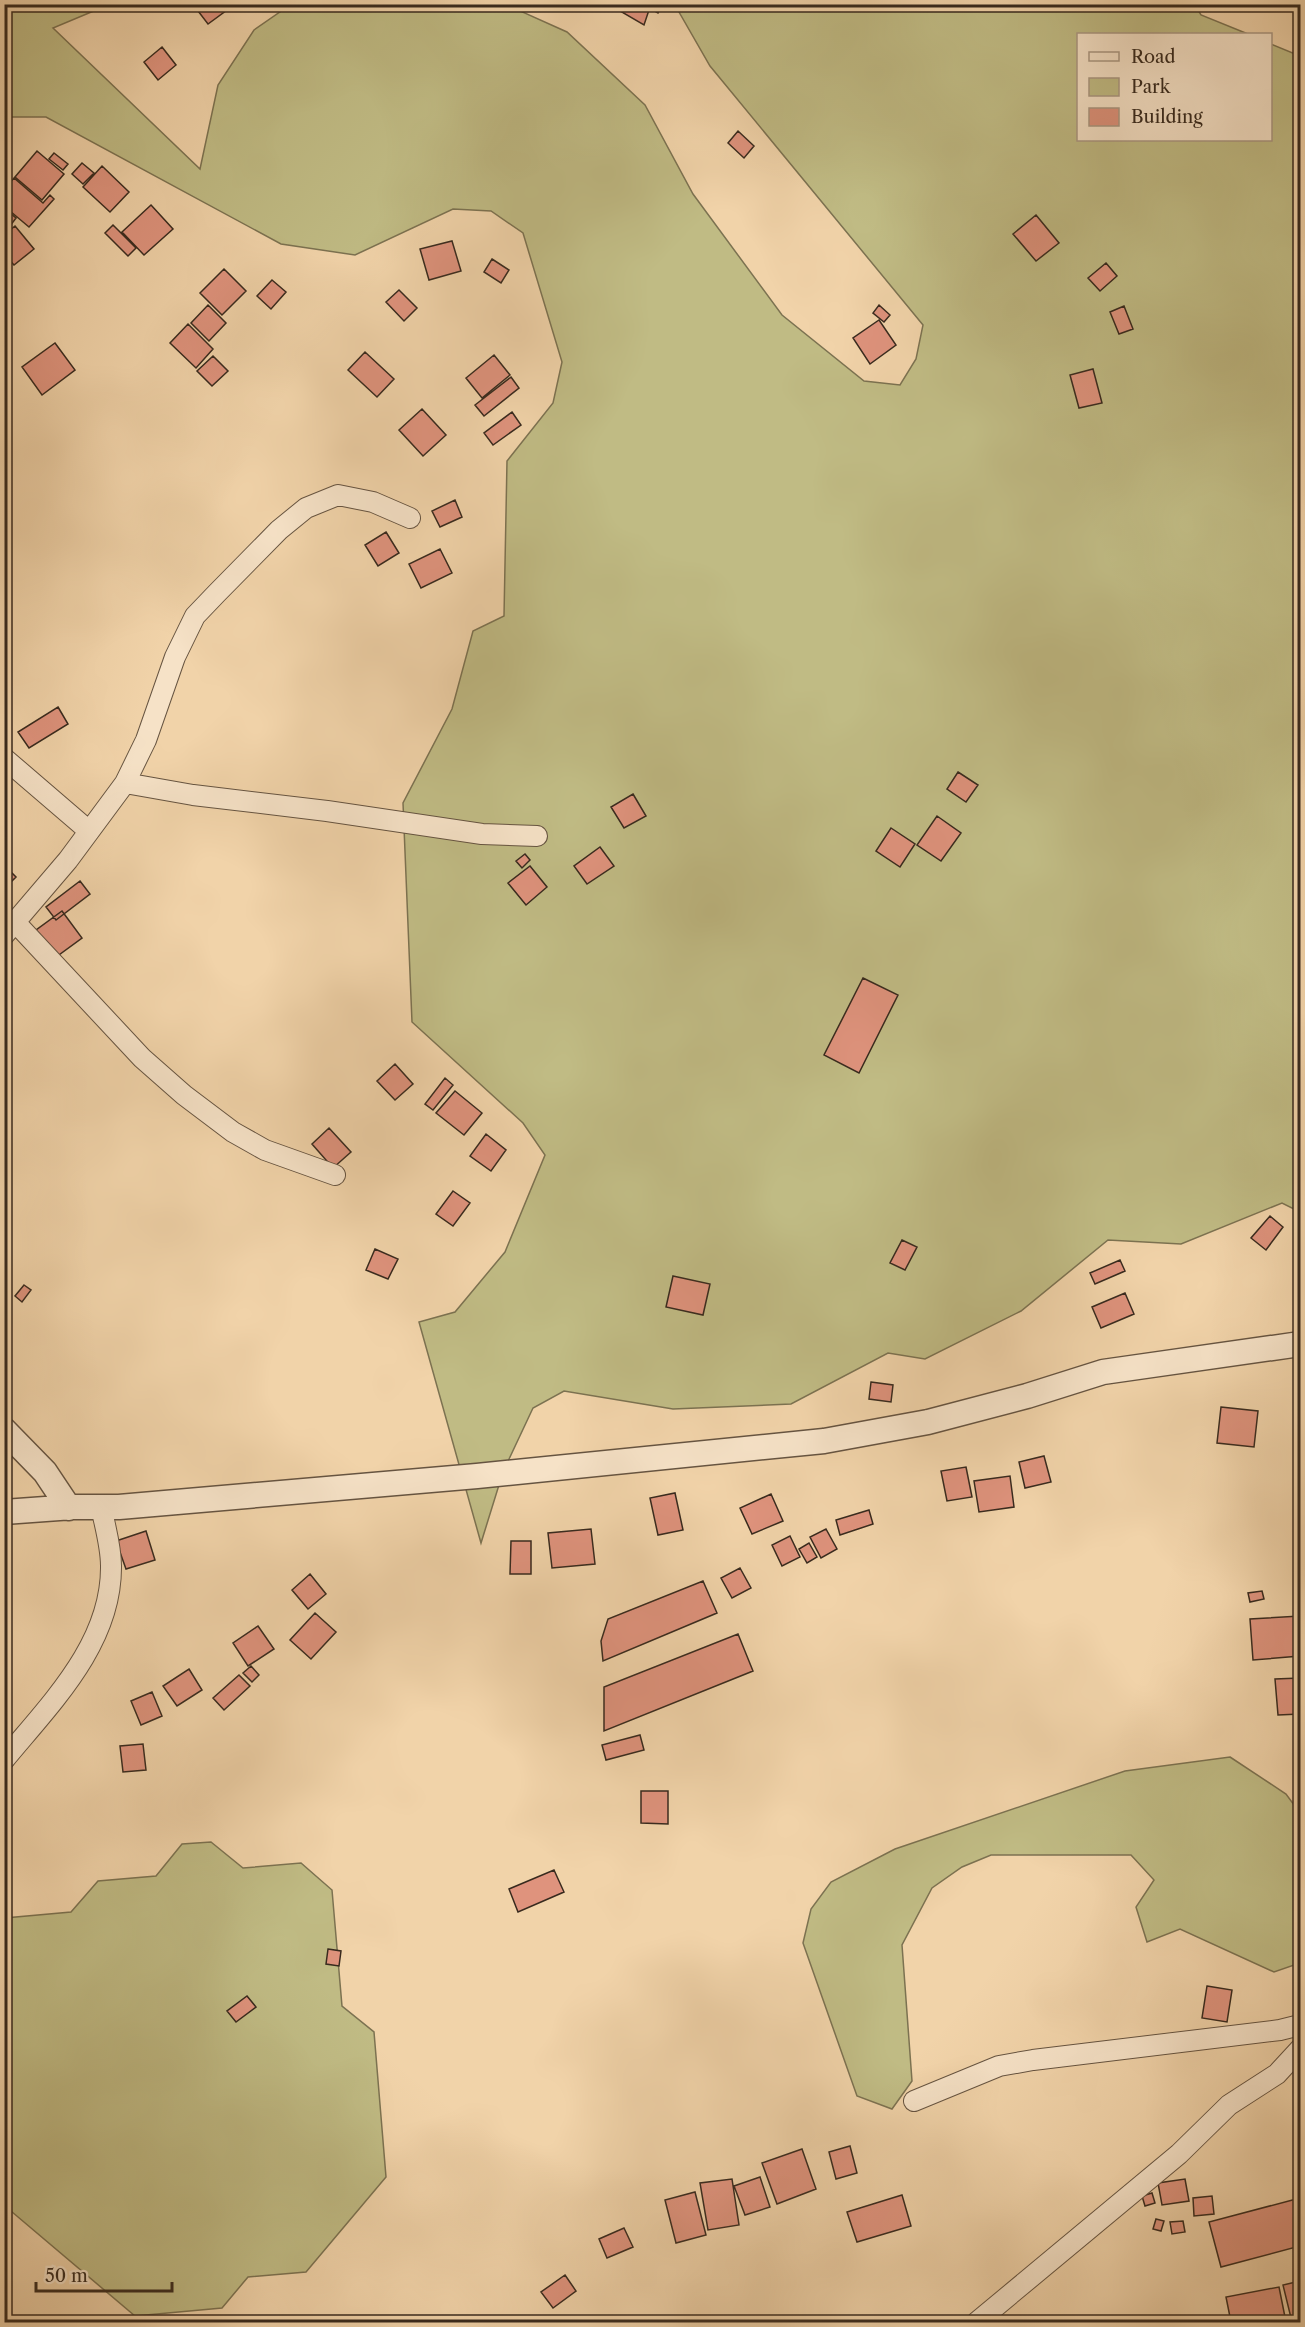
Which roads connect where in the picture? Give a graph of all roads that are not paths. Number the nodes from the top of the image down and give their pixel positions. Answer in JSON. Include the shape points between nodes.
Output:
{"nodes":[{"id":1,"x":410,"y":518,"type":"dead end"},
{"id":2,"x":4,"y":758,"type":"edge"},
{"id":3,"x":125,"y":783,"type":"junction"},
{"id":4,"x":89,"y":831,"type":"junction"},
{"id":5,"x":537,"y":836,"type":"dead end"},
{"id":6,"x":10,"y":928,"type":"edge"},
{"id":7,"x":335,"y":1174,"type":"dead end"},
{"id":8,"x":1300,"y":1344,"type":"edge"},
{"id":9,"x":4,"y":1430,"type":"edge"},
{"id":10,"x":101,"y":1507,"type":"junction"},
{"id":11,"x":69,"y":1508,"type":"junction"},
{"id":12,"x":4,"y":1512,"type":"edge"},
{"id":13,"x":4,"y":1760,"type":"edge"},
{"id":14,"x":1300,"y":2025,"type":"edge"},
{"id":15,"x":1300,"y":2049,"type":"edge"},
{"id":16,"x":914,"y":2101,"type":"dead end"},
{"id":17,"x":977,"y":2322,"type":"edge"}],
"edges":[{"from":1,"to":3,"type":"street","via":[[373,502],[338,495],[306,508],[279,530],[195,616]]},
{"from":2,"to":4,"type":"street"},
{"from":3,"to":4,"type":"street"},
{"from":3,"to":5,"type":"street","via":[[482,834]]},
{"from":4,"to":6,"type":"street"},
{"from":6,"to":7,"type":"street","via":[[184,1095],[233,1132],[266,1150]]},
{"from":8,"to":10,"type":"street","via":[[1103,1372],[928,1422],[824,1442]]},
{"from":9,"to":11,"type":"street","via":[[45,1472]]},
{"from":10,"to":11,"type":"street"},
{"from":10,"to":13,"type":"street","via":[[111,1565],[106,1606],[98,1627],[85,1657],[64,1687]]},
{"from":11,"to":12,"type":"street"},
{"from":14,"to":16,"type":"street","via":[[999,2066]]},
{"from":15,"to":17,"type":"street","via":[[1277,2074],[1229,2105],[1179,2154]]}]}
